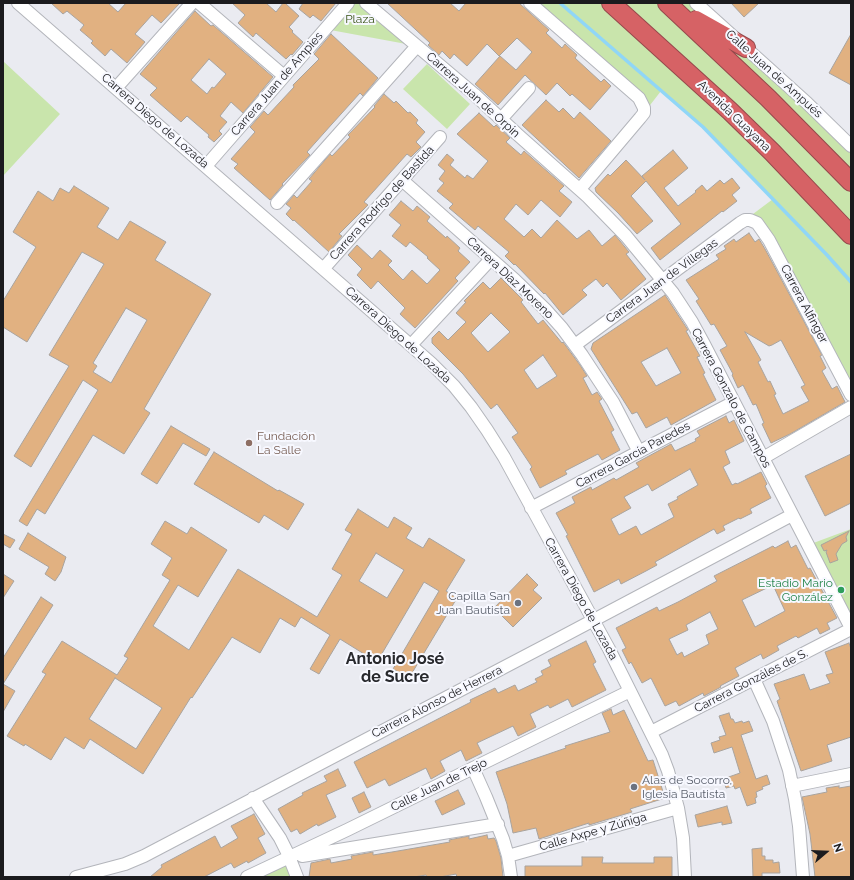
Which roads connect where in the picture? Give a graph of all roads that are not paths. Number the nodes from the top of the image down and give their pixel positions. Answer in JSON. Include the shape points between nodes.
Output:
{"nodes":[{"id":1,"x":18,"y":3,"type":"edge"},
{"id":2,"x":192,"y":3,"type":"edge"},
{"id":3,"x":199,"y":3,"type":"edge"},
{"id":4,"x":348,"y":3,"type":"edge"},
{"id":5,"x":366,"y":3,"type":"edge"},
{"id":6,"x":530,"y":3,"type":"edge"},
{"id":7,"x":611,"y":3,"type":"edge"},
{"id":8,"x":696,"y":3,"type":"edge"},
{"id":9,"x":669,"y":4,"type":"edge"},
{"id":10,"x":417,"y":46,"type":"junction"},
{"id":11,"x":746,"y":48,"type":"junction"},
{"id":12,"x":284,"y":76,"type":"junction"},
{"id":13,"x":116,"y":88,"type":"junction"},
{"id":14,"x":529,"y":88,"type":"dead end"},
{"id":15,"x":501,"y":119,"type":"junction"},
{"id":16,"x":440,"y":137,"type":"dead end"},
{"id":17,"x":851,"y":146,"type":"edge"},
{"id":18,"x":206,"y":166,"type":"junction"},
{"id":19,"x":402,"y":180,"type":"junction"},
{"id":20,"x":851,"y":182,"type":"edge"},
{"id":21,"x":580,"y":189,"type":"junction"},
{"id":22,"x":277,"y":203,"type":"dead end"},
{"id":23,"x":750,"y":220,"type":"joint"},
{"id":24,"x":851,"y":236,"type":"edge"},
{"id":25,"x":491,"y":259,"type":"junction"},
{"id":26,"x":324,"y":268,"type":"junction"},
{"id":27,"x":663,"y":280,"type":"junction"},
{"id":28,"x":411,"y":344,"type":"junction"},
{"id":29,"x":575,"y":345,"type":"junction"},
{"id":30,"x":851,"y":395,"type":"edge"},
{"id":31,"x":734,"y":402,"type":"junction"},
{"id":32,"x":851,"y":407,"type":"edge"},
{"id":33,"x":639,"y":452,"type":"junction"},
{"id":34,"x":763,"y":458,"type":"junction"},
{"id":35,"x":531,"y":508,"type":"junction"},
{"id":36,"x":792,"y":515,"type":"junction"},
{"id":37,"x":593,"y":620,"type":"junction"},
{"id":38,"x":851,"y":628,"type":"edge"},
{"id":39,"x":754,"y":679,"type":"junction"},
{"id":40,"x":630,"y":691,"type":"junction"},
{"id":41,"x":651,"y":732,"type":"junction"},
{"id":42,"x":473,"y":768,"type":"junction"},
{"id":43,"x":851,"y":774,"type":"edge"},
{"id":44,"x":792,"y":786,"type":"junction"},
{"id":45,"x":254,"y":798,"type":"junction"},
{"id":46,"x":678,"y":808,"type":"junction"},
{"id":47,"x":498,"y":824,"type":"junction"},
{"id":48,"x":508,"y":856,"type":"junction"},
{"id":49,"x":289,"y":858,"type":"junction"},
{"id":50,"x":113,"y":873,"type":"edge"},
{"id":51,"x":76,"y":877,"type":"edge"},
{"id":52,"x":247,"y":877,"type":"edge"},
{"id":53,"x":297,"y":877,"type":"edge"},
{"id":54,"x":511,"y":877,"type":"edge"},
{"id":55,"x":685,"y":877,"type":"edge"},
{"id":56,"x":803,"y":877,"type":"edge"}],
"edges":[{"from":1,"to":13,"type":"street","name":"Carrera Diego de Lozada"},
{"from":2,"to":13,"type":"street"},
{"from":3,"to":12,"type":"street"},
{"from":4,"to":12,"type":"street","name":"Carrera Juan de Ampies"},
{"from":5,"to":10,"type":"street","name":"Carrera Juan de Orpin"},
{"from":6,"to":21,"type":"street","via":[[639,98],[644,108],[644,113]]},
{"from":7,"to":24,"type":"highway","name":"Avenida Guayana","via":[[730,111]]},
{"from":8,"to":11,"type":"street","name":"Calle Juan de Ampués"},
{"from":9,"to":11,"type":"highway"},
{"from":9,"to":20,"type":"highway","via":[[768,98]]},
{"from":10,"to":15,"type":"street","name":"Carrera Juan de Orpin"},
{"from":10,"to":22,"type":"street"},
{"from":11,"to":17,"type":"street","name":"Calle Juan de Ampués"},
{"from":12,"to":18,"type":"street","name":"Carrera Juan de Ampies"},
{"from":13,"to":18,"type":"street","name":"Carrera Diego de Lozada"},
{"from":14,"to":15,"type":"street"},
{"from":15,"to":21,"type":"street","name":"Carrera Juan de Orpin"},
{"from":16,"to":19,"type":"street","name":"Carrera Rodrigo de Bastida"},
{"from":18,"to":26,"type":"street","name":"Carrera Diego de Lozada"},
{"from":19,"to":25,"type":"street","name":"Carrera Díaz Moreno"},
{"from":19,"to":26,"type":"street","name":"Carrera Rodrigo de Bastida"},
{"from":21,"to":27,"type":"street","name":"Carrera Gonzalo de Campos","via":[[626,236]]},
{"from":23,"to":27,"type":"street","name":"Carrera Juan de Villegas","via":[[740,223]]},
{"from":23,"to":30,"type":"street","name":"Carrera Alfinger","via":[[758,223],[769,240]]},
{"from":25,"to":28,"type":"street"},
{"from":25,"to":29,"type":"street","name":"Carrera Díaz Moreno","via":[[545,309]]},
{"from":26,"to":28,"type":"street","name":"Carrera Diego de Lozada"},
{"from":27,"to":29,"type":"street","name":"Carrera Juan de Villegas"},
{"from":27,"to":31,"type":"street","name":"Carrera Gonzalo de Campos","via":[[692,322]]},
{"from":28,"to":35,"type":"street","name":"Carrera Diego de Lozada","via":[[436,367],[471,407],[504,457]]},
{"from":29,"to":33,"type":"street","name":"Carrera Díaz Moreno","via":[[613,402]]},
{"from":31,"to":33,"type":"street","name":"Carrera García Paredes"},
{"from":31,"to":34,"type":"street","name":"Carrera Gonzalo de Campos"},
{"from":32,"to":34,"type":"street"},
{"from":33,"to":35,"type":"street","name":"Carrera García Paredes"},
{"from":34,"to":36,"type":"street","name":"Carrera Gonzalo de Campos"},
{"from":35,"to":37,"type":"street","name":"Carrera Diego de Lozada"},
{"from":36,"to":37,"type":"street","name":"Carrera Alonso de Herrera"},
{"from":36,"to":38,"type":"street","name":"Carrera Gonzalo de Campos"},
{"from":37,"to":40,"type":"street","name":"Carrera Diego de Lozada"},
{"from":37,"to":45,"type":"street","name":"Carrera Alonso de Herrera"},
{"from":38,"to":39,"type":"street","name":"Carrera Gonzáles de S."},
{"from":39,"to":41,"type":"street","name":"Carrera Gonzáles de S."},
{"from":39,"to":44,"type":"street","via":[[782,746]]},
{"from":40,"to":41,"type":"street","name":"Carrera Diego de Lozada"},
{"from":40,"to":42,"type":"street","name":"Calle Juan de Trejo"},
{"from":41,"to":46,"type":"street","name":"Carrera Diego de Lozada","via":[[668,771]]},
{"from":42,"to":47,"type":"street"},
{"from":42,"to":49,"type":"street","name":"Calle Juan de Trejo"},
{"from":43,"to":44,"type":"street"},
{"from":44,"to":56,"type":"street","via":[[799,826]]},
{"from":45,"to":49,"type":"street","via":[[280,838]]},
{"from":45,"to":50,"type":"street","name":"Carrera Alonso de Herrera"},
{"from":46,"to":48,"type":"street","name":"Calle Axpe y Zúñiga"},
{"from":46,"to":55,"type":"street","name":"Carrera Diego de Lozada"},
{"from":47,"to":48,"type":"street"},
{"from":47,"to":49,"type":"street"},
{"from":48,"to":54,"type":"street"},
{"from":49,"to":52,"type":"street","name":"Calle Juan de Trejo"},
{"from":49,"to":53,"type":"street"},
{"from":50,"to":51,"type":"street","name":"Carrera Alonso de Herrera"}]}
